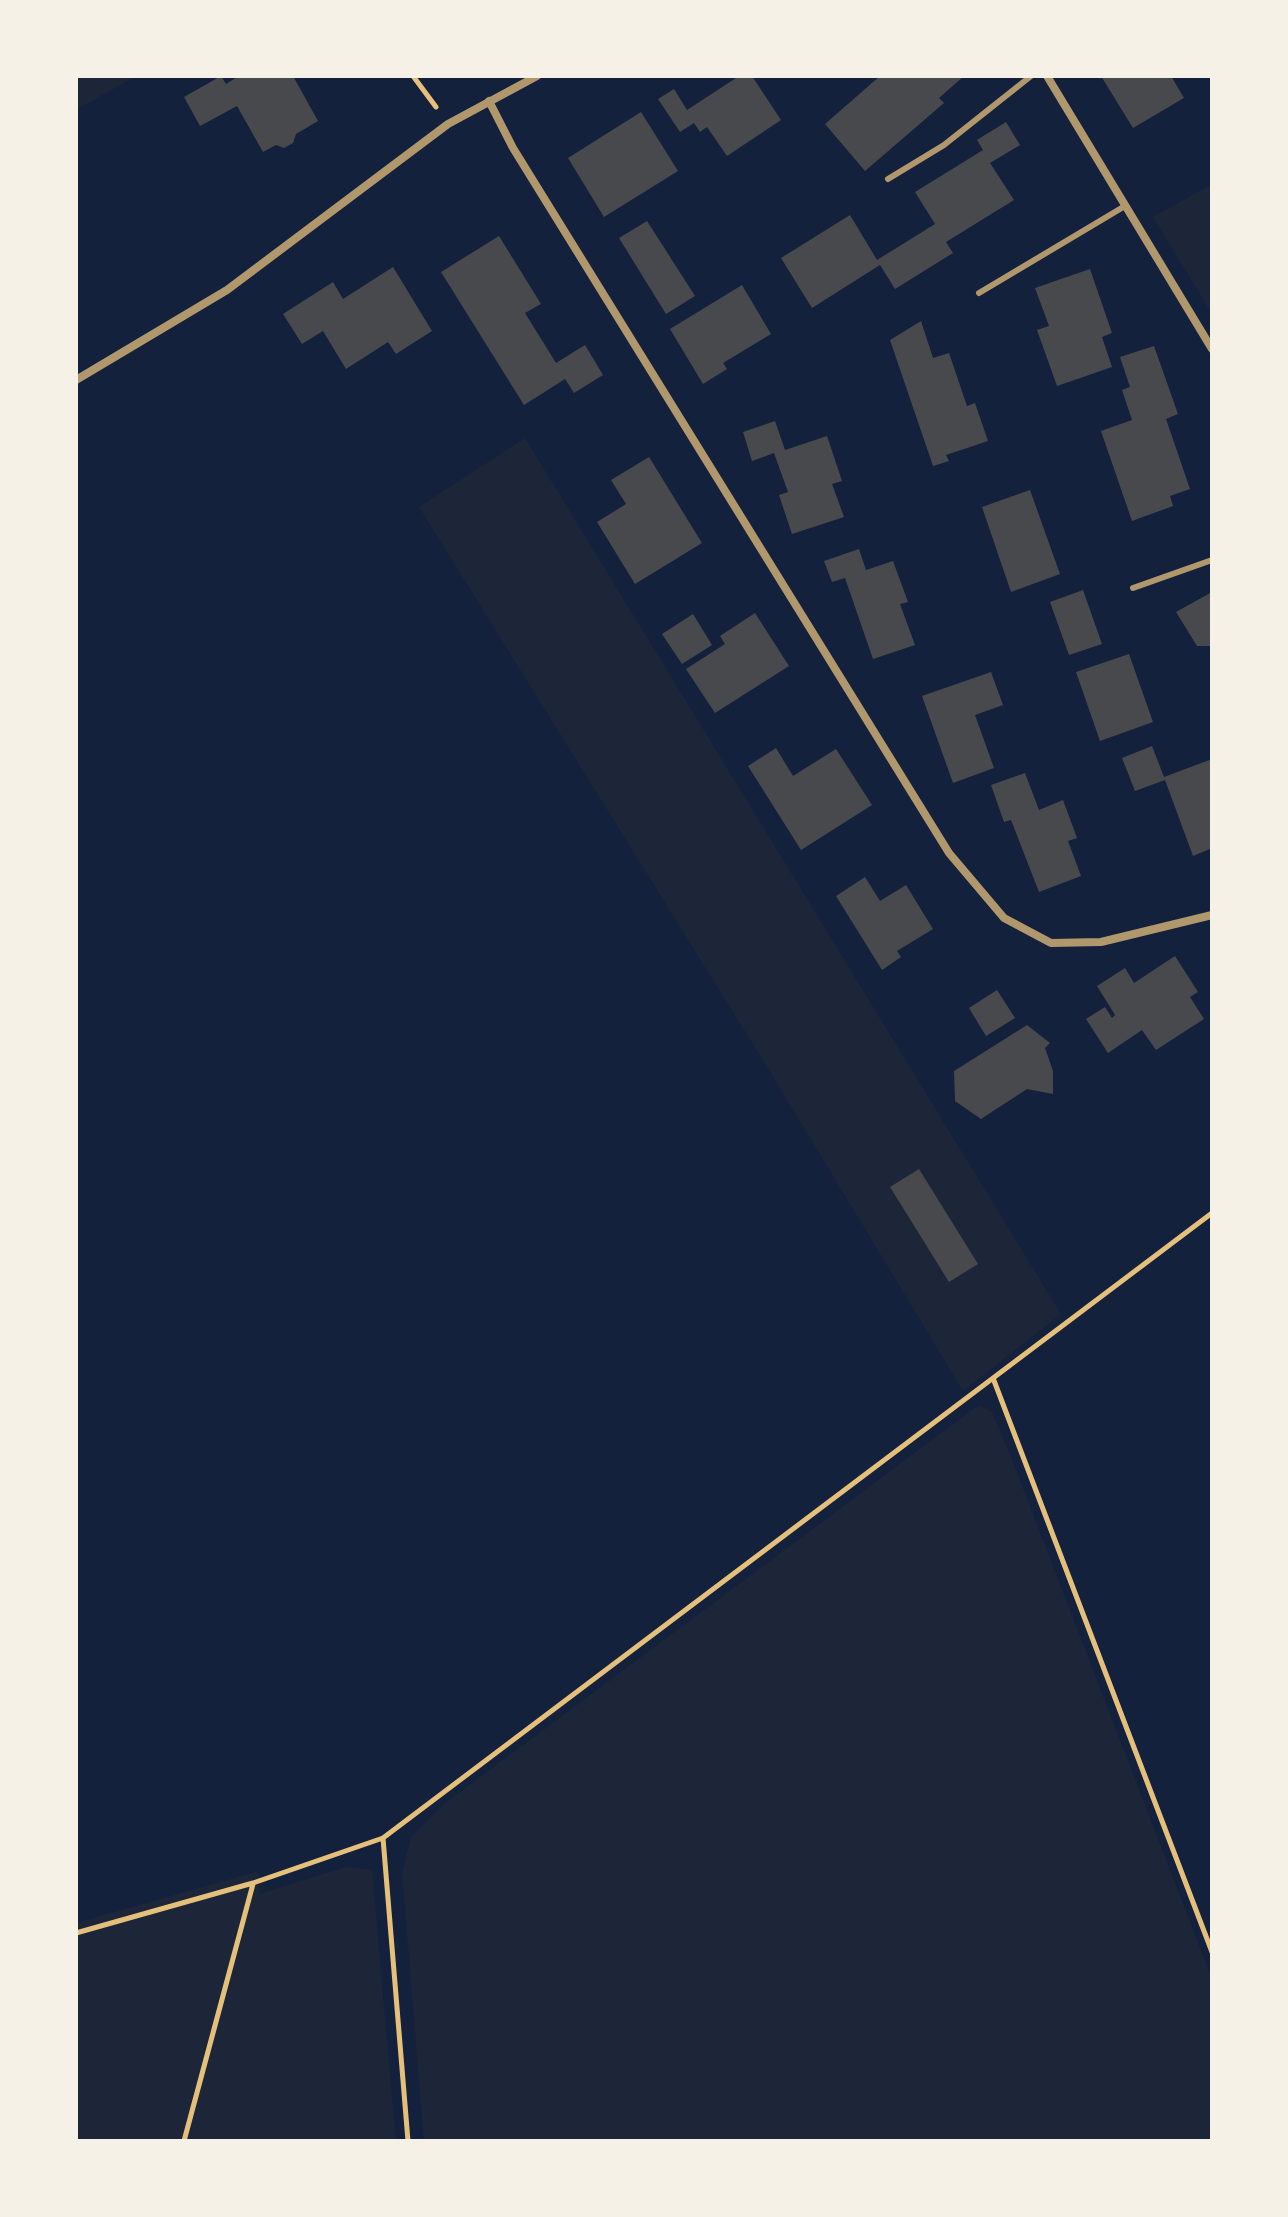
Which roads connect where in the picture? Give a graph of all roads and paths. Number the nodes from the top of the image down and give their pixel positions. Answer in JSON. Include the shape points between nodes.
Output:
{"nodes":[{"id":1,"x":413,"y":76,"type":"edge"},
{"id":2,"x":537,"y":76,"type":"edge"},
{"id":3,"x":1031,"y":76,"type":"edge"},
{"id":4,"x":1047,"y":76,"type":"edge"},
{"id":5,"x":489,"y":101,"type":"junction"},
{"id":6,"x":448,"y":124,"type":"junction"},
{"id":7,"x":888,"y":179,"type":"dead end"},
{"id":8,"x":1125,"y":206,"type":"junction"},
{"id":9,"x":979,"y":293,"type":"dead end"},
{"id":10,"x":1212,"y":349,"type":"edge"},
{"id":11,"x":76,"y":380,"type":"edge"},
{"id":12,"x":1212,"y":560,"type":"edge"},
{"id":13,"x":1133,"y":588,"type":"dead end"},
{"id":14,"x":1212,"y":915,"type":"edge"},
{"id":15,"x":1212,"y":1213,"type":"edge"},
{"id":16,"x":993,"y":1378,"type":"junction"},
{"id":17,"x":383,"y":1838,"type":"junction"},
{"id":18,"x":253,"y":1883,"type":"junction"},
{"id":19,"x":76,"y":1933,"type":"edge"},
{"id":20,"x":1212,"y":1952,"type":"edge"},
{"id":21,"x":184,"y":2141,"type":"edge"},
{"id":22,"x":408,"y":2141,"type":"edge"}],
"edges":[{"from":1,"to":6,"type":"path"},
{"from":2,"to":5,"type":"street"},
{"from":3,"to":7,"type":"lane","via":[[944,145]]},
{"from":4,"to":8,"type":"street"},
{"from":5,"to":6,"type":"street"},
{"from":5,"to":14,"type":"street","via":[[513,148],[949,853],[1004,918],[1051,943],[1088,942]]},
{"from":6,"to":11,"type":"street","via":[[227,290]]},
{"from":8,"to":9,"type":"lane"},
{"from":8,"to":10,"type":"street"},
{"from":12,"to":13,"type":"lane"},
{"from":15,"to":16,"type":"path"},
{"from":16,"to":17,"type":"path"},
{"from":16,"to":20,"type":"path"},
{"from":17,"to":18,"type":"path"},
{"from":17,"to":22,"type":"path"},
{"from":18,"to":19,"type":"path"},
{"from":18,"to":21,"type":"path"}]}
